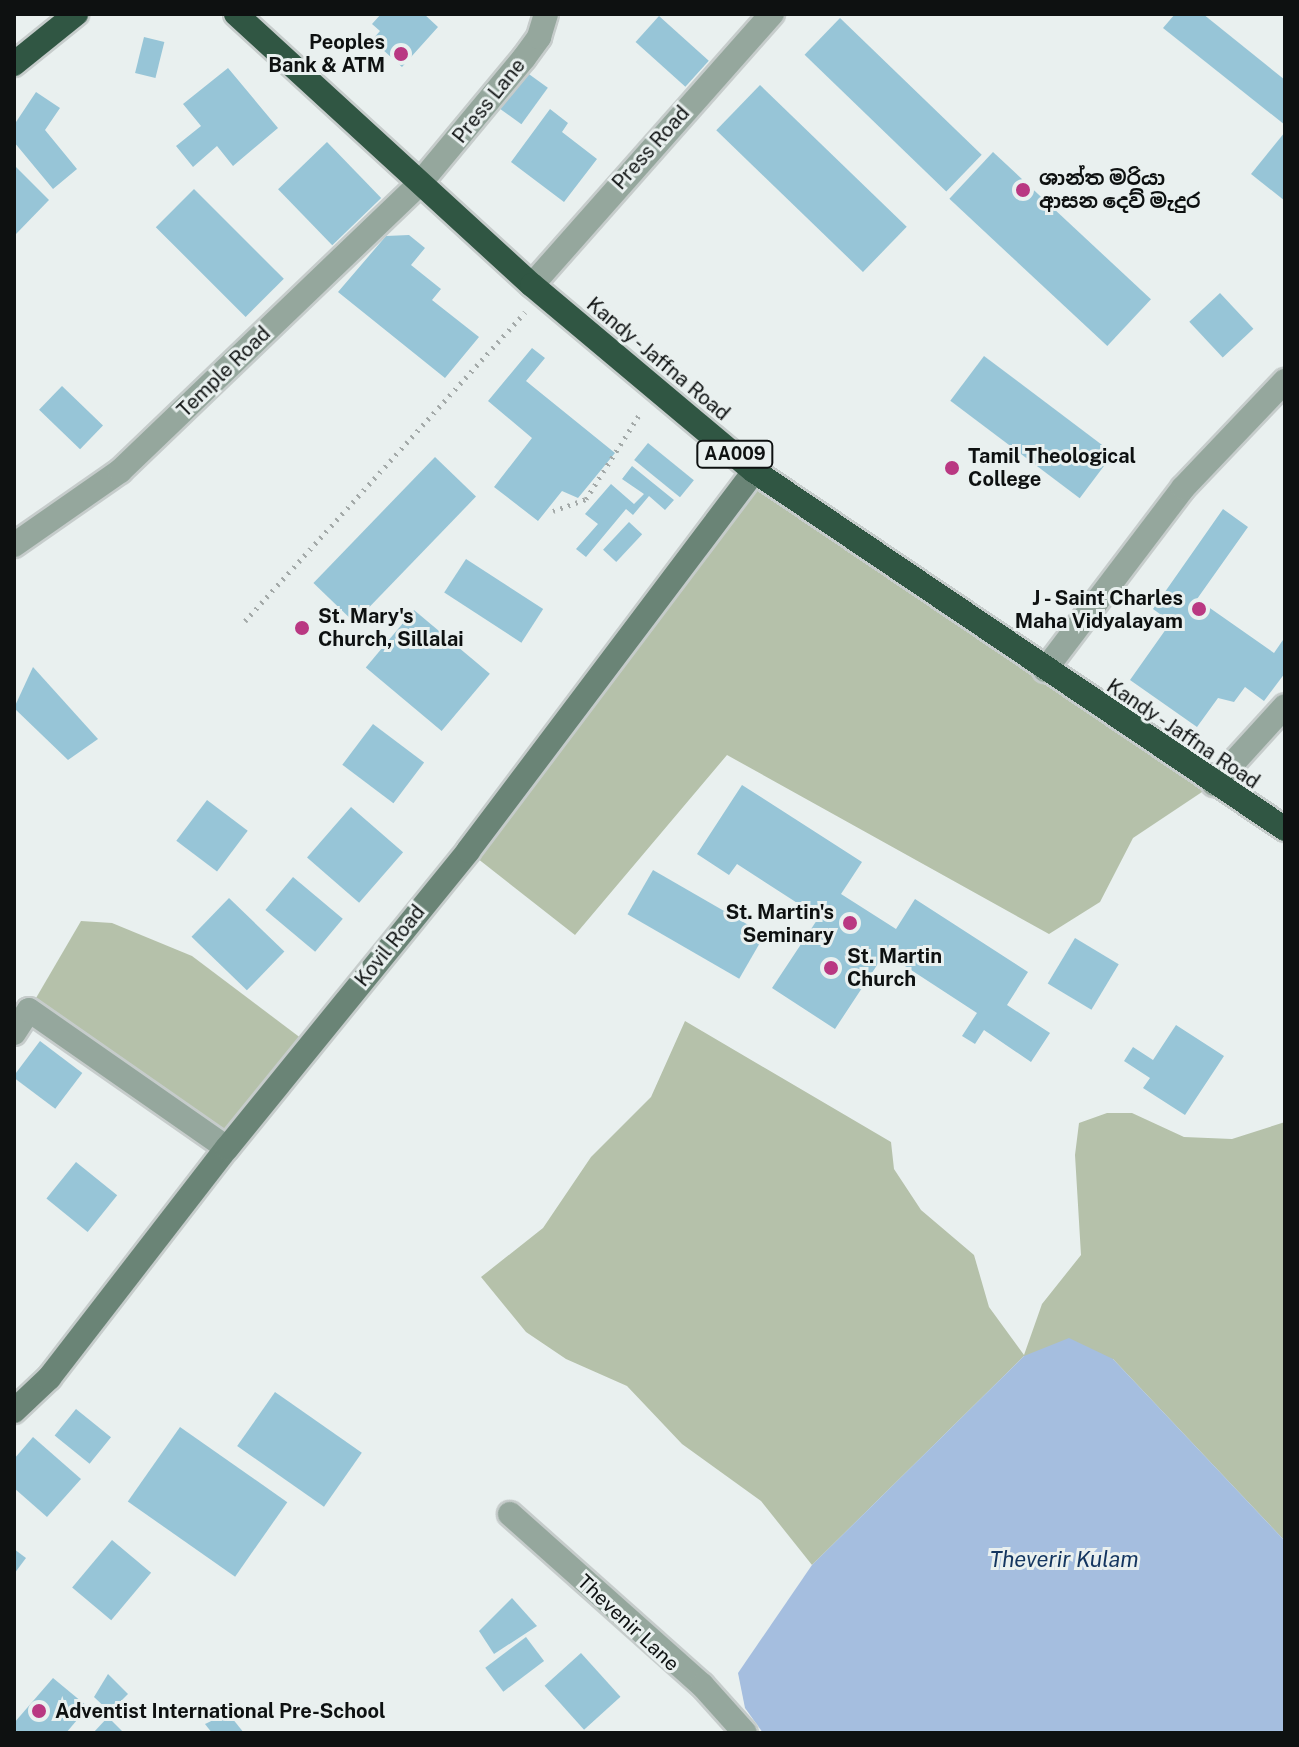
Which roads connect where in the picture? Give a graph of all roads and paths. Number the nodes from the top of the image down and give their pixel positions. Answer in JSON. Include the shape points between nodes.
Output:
{"nodes":[{"id":1,"x":76,"y":14,"type":"edge"},
{"id":2,"x":236,"y":14,"type":"edge"},
{"id":3,"x":546,"y":14,"type":"edge"},
{"id":4,"x":772,"y":14,"type":"edge"},
{"id":5,"x":14,"y":64,"type":"edge"},
{"id":6,"x":421,"y":182,"type":"junction"},
{"id":7,"x":537,"y":289,"type":"junction"},
{"id":8,"x":1285,"y":381,"type":"edge"},
{"id":9,"x":657,"y":387,"type":"junction"},
{"id":10,"x":754,"y":471,"type":"junction"},
{"id":11,"x":553,"y":511,"type":"dead end"},
{"id":12,"x":14,"y":545,"type":"edge"},
{"id":13,"x":245,"y":621,"type":"dead end"},
{"id":14,"x":1045,"y":670,"type":"junction"},
{"id":15,"x":1285,"y":706,"type":"edge"},
{"id":16,"x":1214,"y":784,"type":"junction"},
{"id":17,"x":1285,"y":829,"type":"edge"},
{"id":18,"x":14,"y":1033,"type":"edge"},
{"id":19,"x":227,"y":1148,"type":"junction"},
{"id":20,"x":14,"y":1411,"type":"edge"},
{"id":21,"x":510,"y":1514,"type":"dead end"},
{"id":22,"x":745,"y":1733,"type":"edge"}],
"edges":[{"from":1,"to":5,"type":"highway"},
{"from":2,"to":6,"type":"highway","name":"Kandy - Jaffna Road","number":"AA009"},
{"from":3,"to":6,"type":"street","name":"Press Lane","via":[[539,37],[524,58]]},
{"from":4,"to":7,"type":"street","name":"Press Road"},
{"from":6,"to":7,"type":"highway","name":"Kandy - Jaffna Road","number":"AA009"},
{"from":6,"to":12,"type":"street","name":"Temple Road","via":[[120,471]]},
{"from":7,"to":9,"type":"highway","name":"Kandy - Jaffna Road","number":"AA009"},
{"from":7,"to":13,"type":"path"},
{"from":8,"to":14,"type":"street","via":[[1183,488]]},
{"from":9,"to":10,"type":"highway","name":"Kandy - Jaffna Road","number":"AA009"},
{"from":9,"to":11,"type":"path","via":[[586,499]]},
{"from":10,"to":14,"type":"highway","name":"Kandy - Jaffna Road","number":"AA009"},
{"from":10,"to":19,"type":"street","name":"Kovil Road","via":[[468,851]]},
{"from":14,"to":16,"type":"highway","name":"Kandy - Jaffna Road","number":"AA009"},
{"from":15,"to":16,"type":"street"},
{"from":16,"to":17,"type":"highway","name":"Kandy - Jaffna Road","number":"AA009"},
{"from":18,"to":19,"type":"street","via":[[29,1010]]},
{"from":19,"to":20,"type":"street","name":"Kovil Road","via":[[59,1366]]},
{"from":21,"to":22,"type":"street","name":"Thevenir Lane","via":[[702,1685]]}]}
